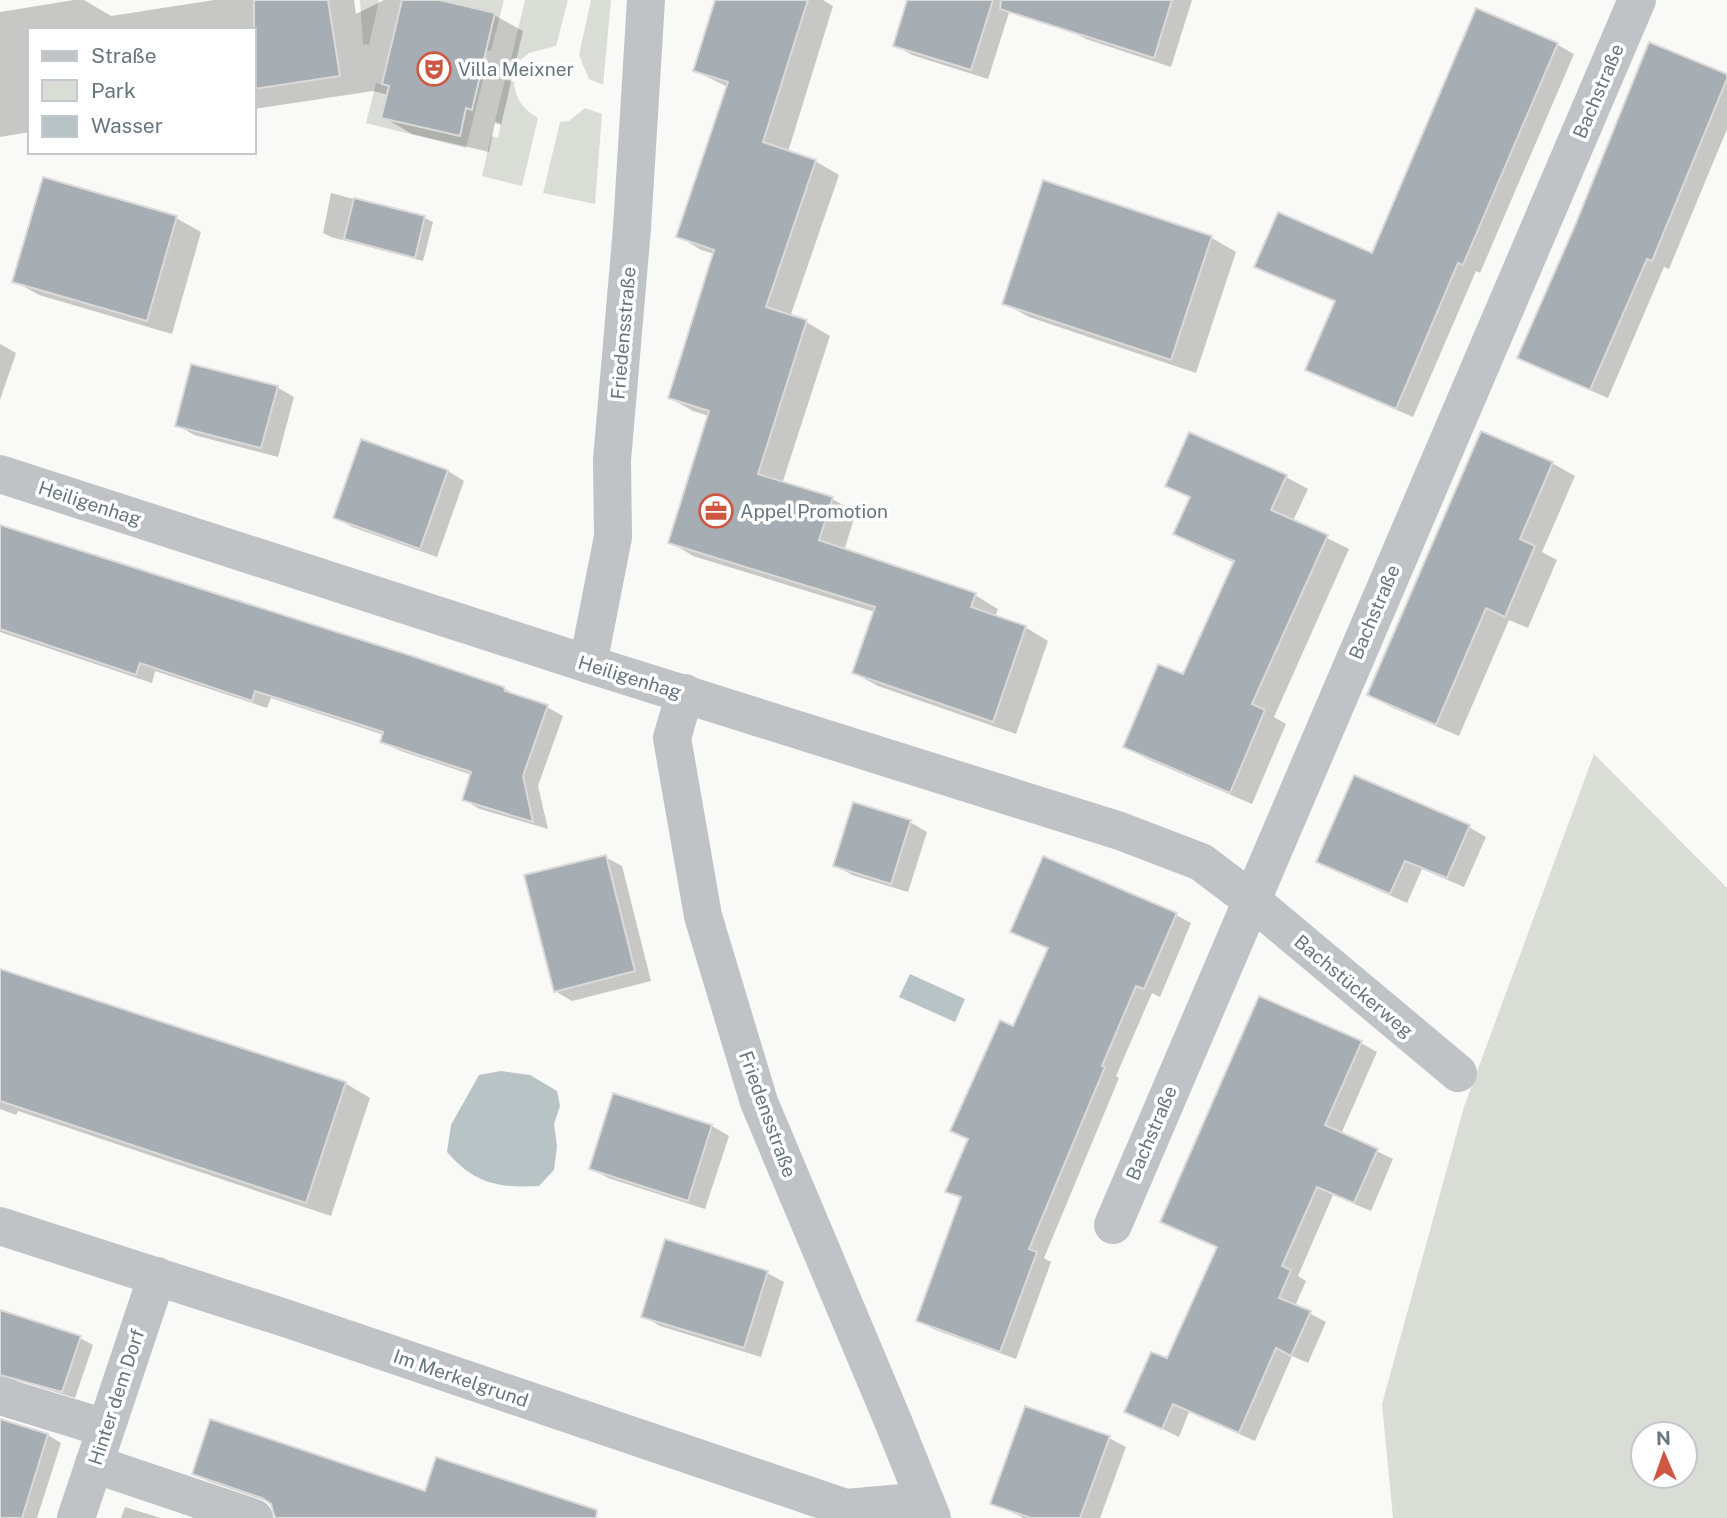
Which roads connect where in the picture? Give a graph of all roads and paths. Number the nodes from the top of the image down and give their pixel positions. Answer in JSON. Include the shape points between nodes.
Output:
{"nodes":[{"id":1,"x":646,"y":0,"type":"edge"},
{"id":2,"x":1637,"y":0,"type":"edge"},
{"id":3,"x":0,"y":474,"type":"edge"},
{"id":4,"x":588,"y":664,"type":"junction"},
{"id":5,"x":685,"y":693,"type":"junction"},
{"id":6,"x":1250,"y":899,"type":"junction"},
{"id":7,"x":1458,"y":1073,"type":"dead end"},
{"id":8,"x":1112,"y":1225,"type":"dead end"},
{"id":9,"x":0,"y":1226,"type":"edge"},
{"id":10,"x":157,"y":1276,"type":"junction"},
{"id":11,"x":0,"y":1396,"type":"edge"},
{"id":12,"x":105,"y":1428,"type":"junction"},
{"id":13,"x":94,"y":1464,"type":"junction"},
{"id":14,"x":928,"y":1509,"type":"edge"},
{"id":15,"x":76,"y":1518,"type":"edge"},
{"id":16,"x":254,"y":1518,"type":"edge"}],
"edges":[{"from":1,"to":4,"type":"street","name":"Friedensstraße","via":[[612,460],[613,537]]},
{"from":2,"to":6,"type":"street","name":"Bachstraße"},
{"from":3,"to":4,"type":"street","name":"Heiligenhag"},
{"from":4,"to":5,"type":"street","name":"Heiligenhag"},
{"from":5,"to":6,"type":"street","name":"Heiligenhag","via":[[1120,831],[1201,862]]},
{"from":5,"to":14,"type":"street","name":"Friedensstraße","via":[[672,738],[707,929],[760,1102]]},
{"from":6,"to":7,"type":"street","name":"Bachstückerweg"},
{"from":6,"to":8,"type":"street","name":"Bachstraße"},
{"from":9,"to":10,"type":"street","name":"Im Merkelgrund"},
{"from":10,"to":12,"type":"street","name":"Hinter dem Dorf"},
{"from":10,"to":14,"type":"street","name":"Im Merkelgrund","via":[[846,1508]]},
{"from":11,"to":12,"type":"street"},
{"from":12,"to":13,"type":"street","name":"Hinter dem Dorf"},
{"from":13,"to":15,"type":"street","name":"Hinter dem Dorf"},
{"from":13,"to":16,"type":"street"}]}
